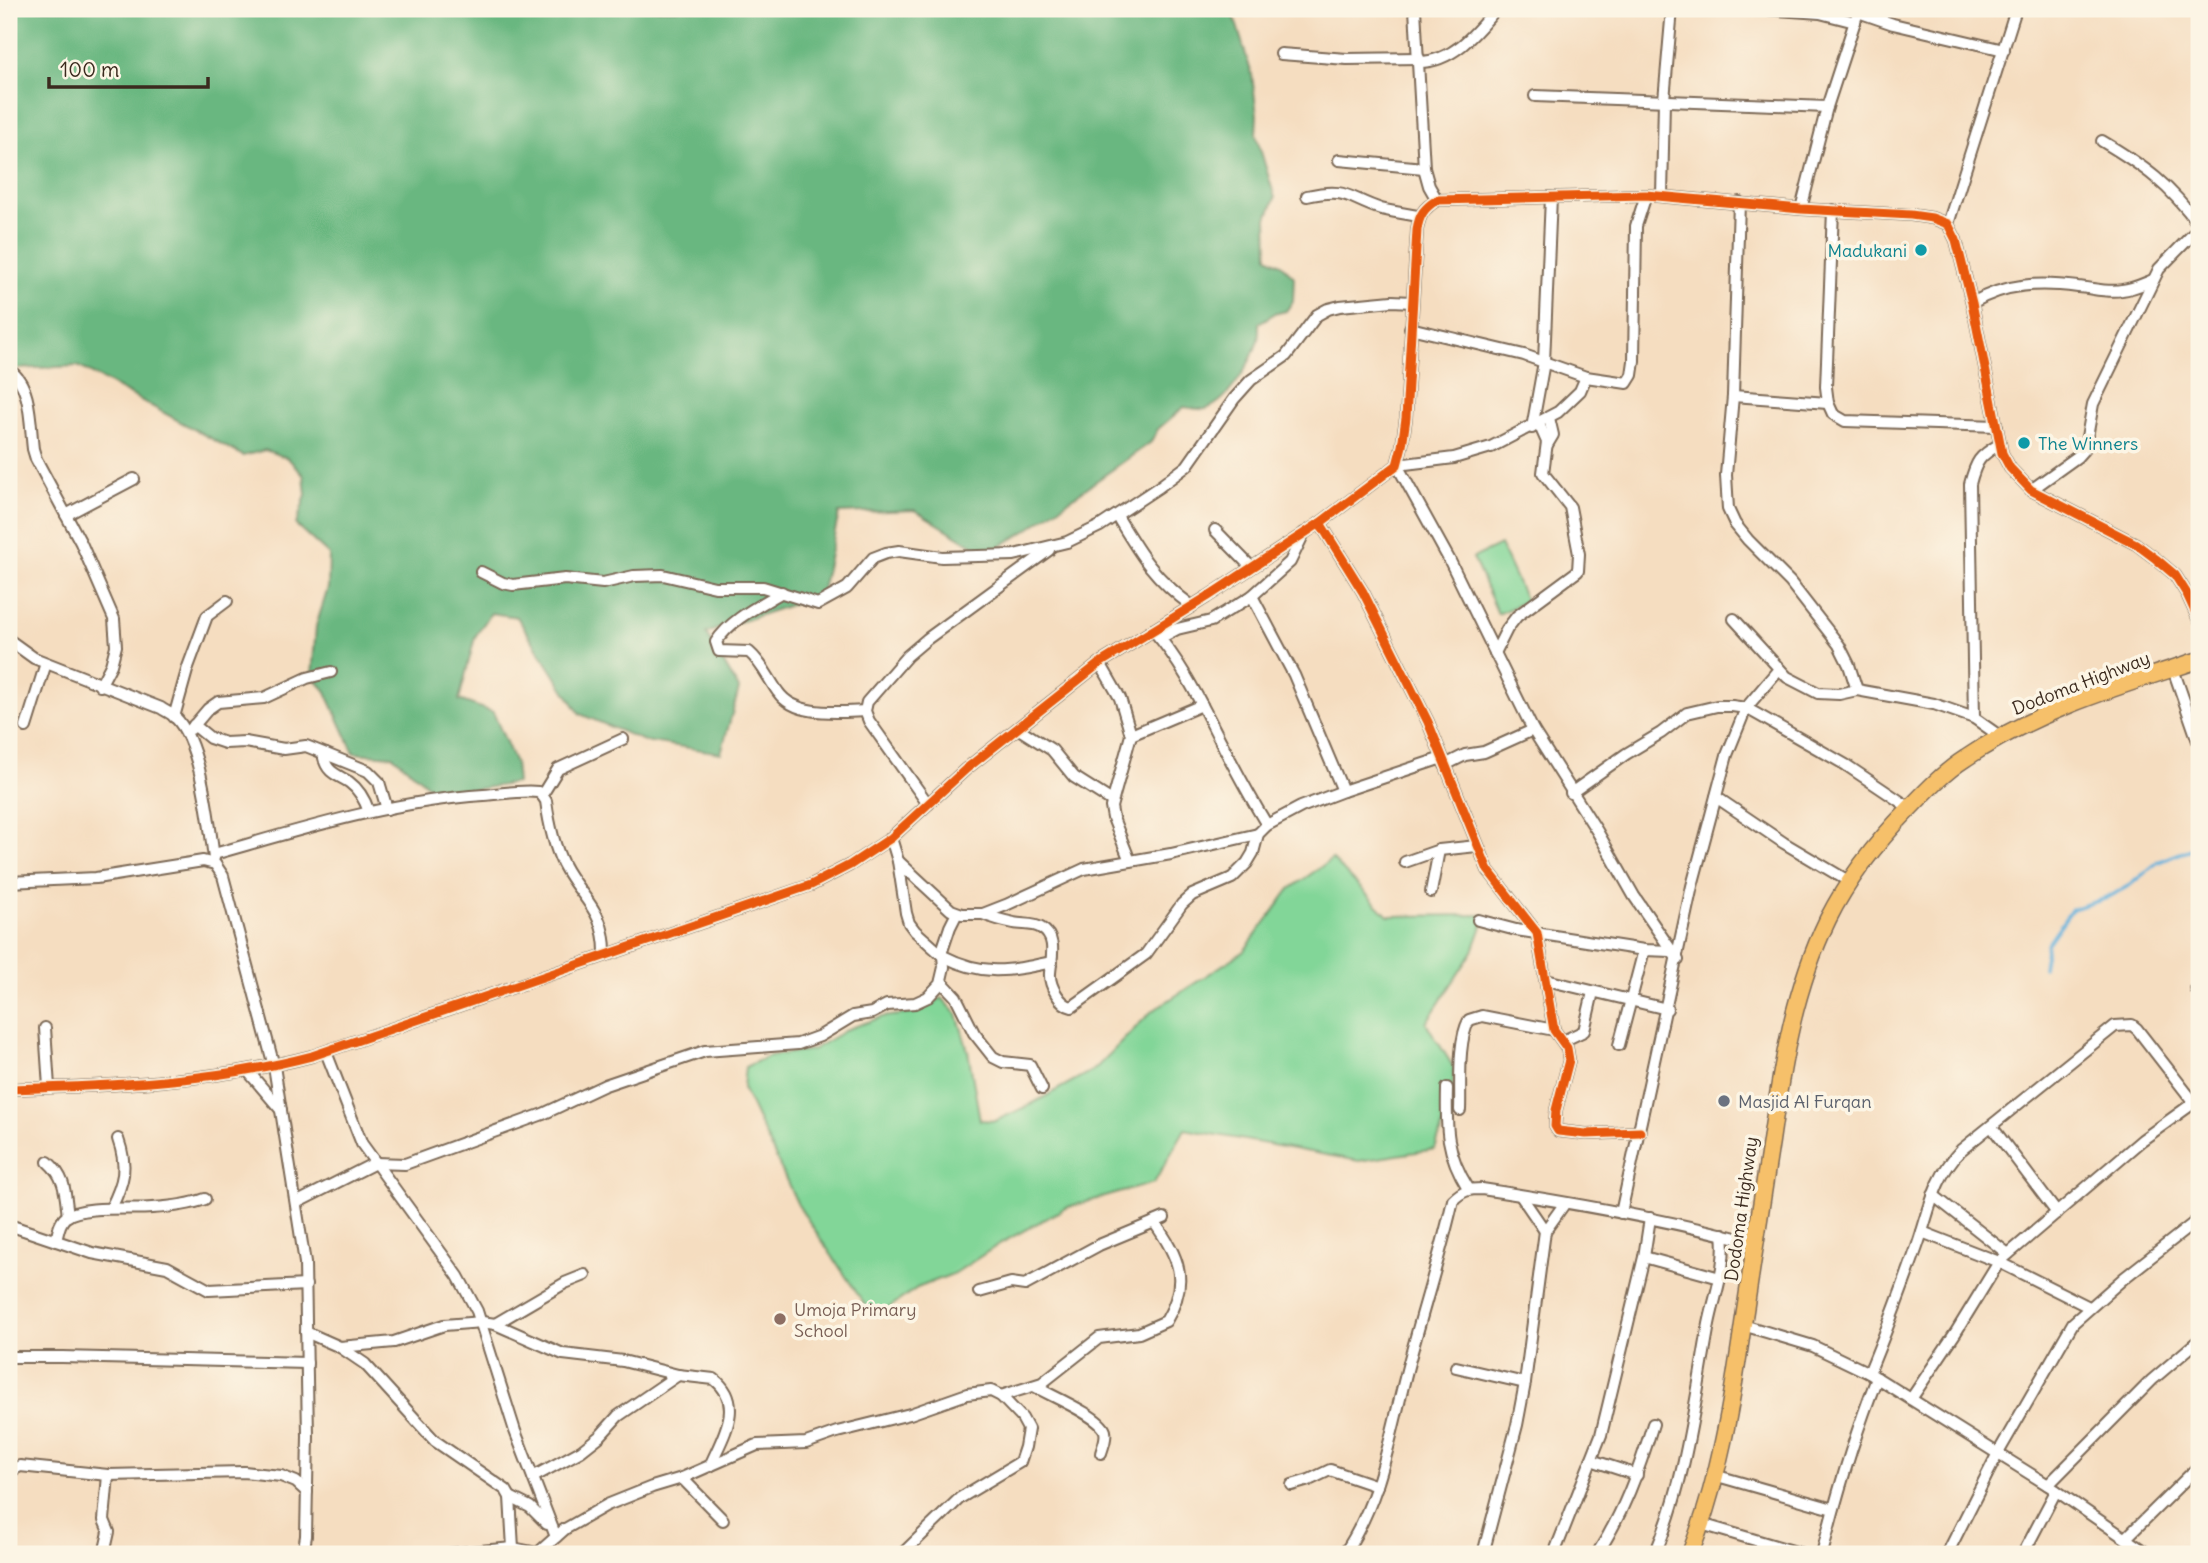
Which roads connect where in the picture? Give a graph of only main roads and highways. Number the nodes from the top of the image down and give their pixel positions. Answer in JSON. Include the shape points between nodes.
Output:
{"nodes":[{"id":1,"x":2199,"y":660,"type":"edge"},
{"id":2,"x":1690,"y":1554,"type":"edge"}],
"edges":[{"from":1,"to":2,"type":"highway","name":"Dodoma Highway","via":[[2081,701],[2001,737],[1948,771],[1865,860],[1829,916],[1791,1022],[1732,1401],[1702,1524]]}]}
